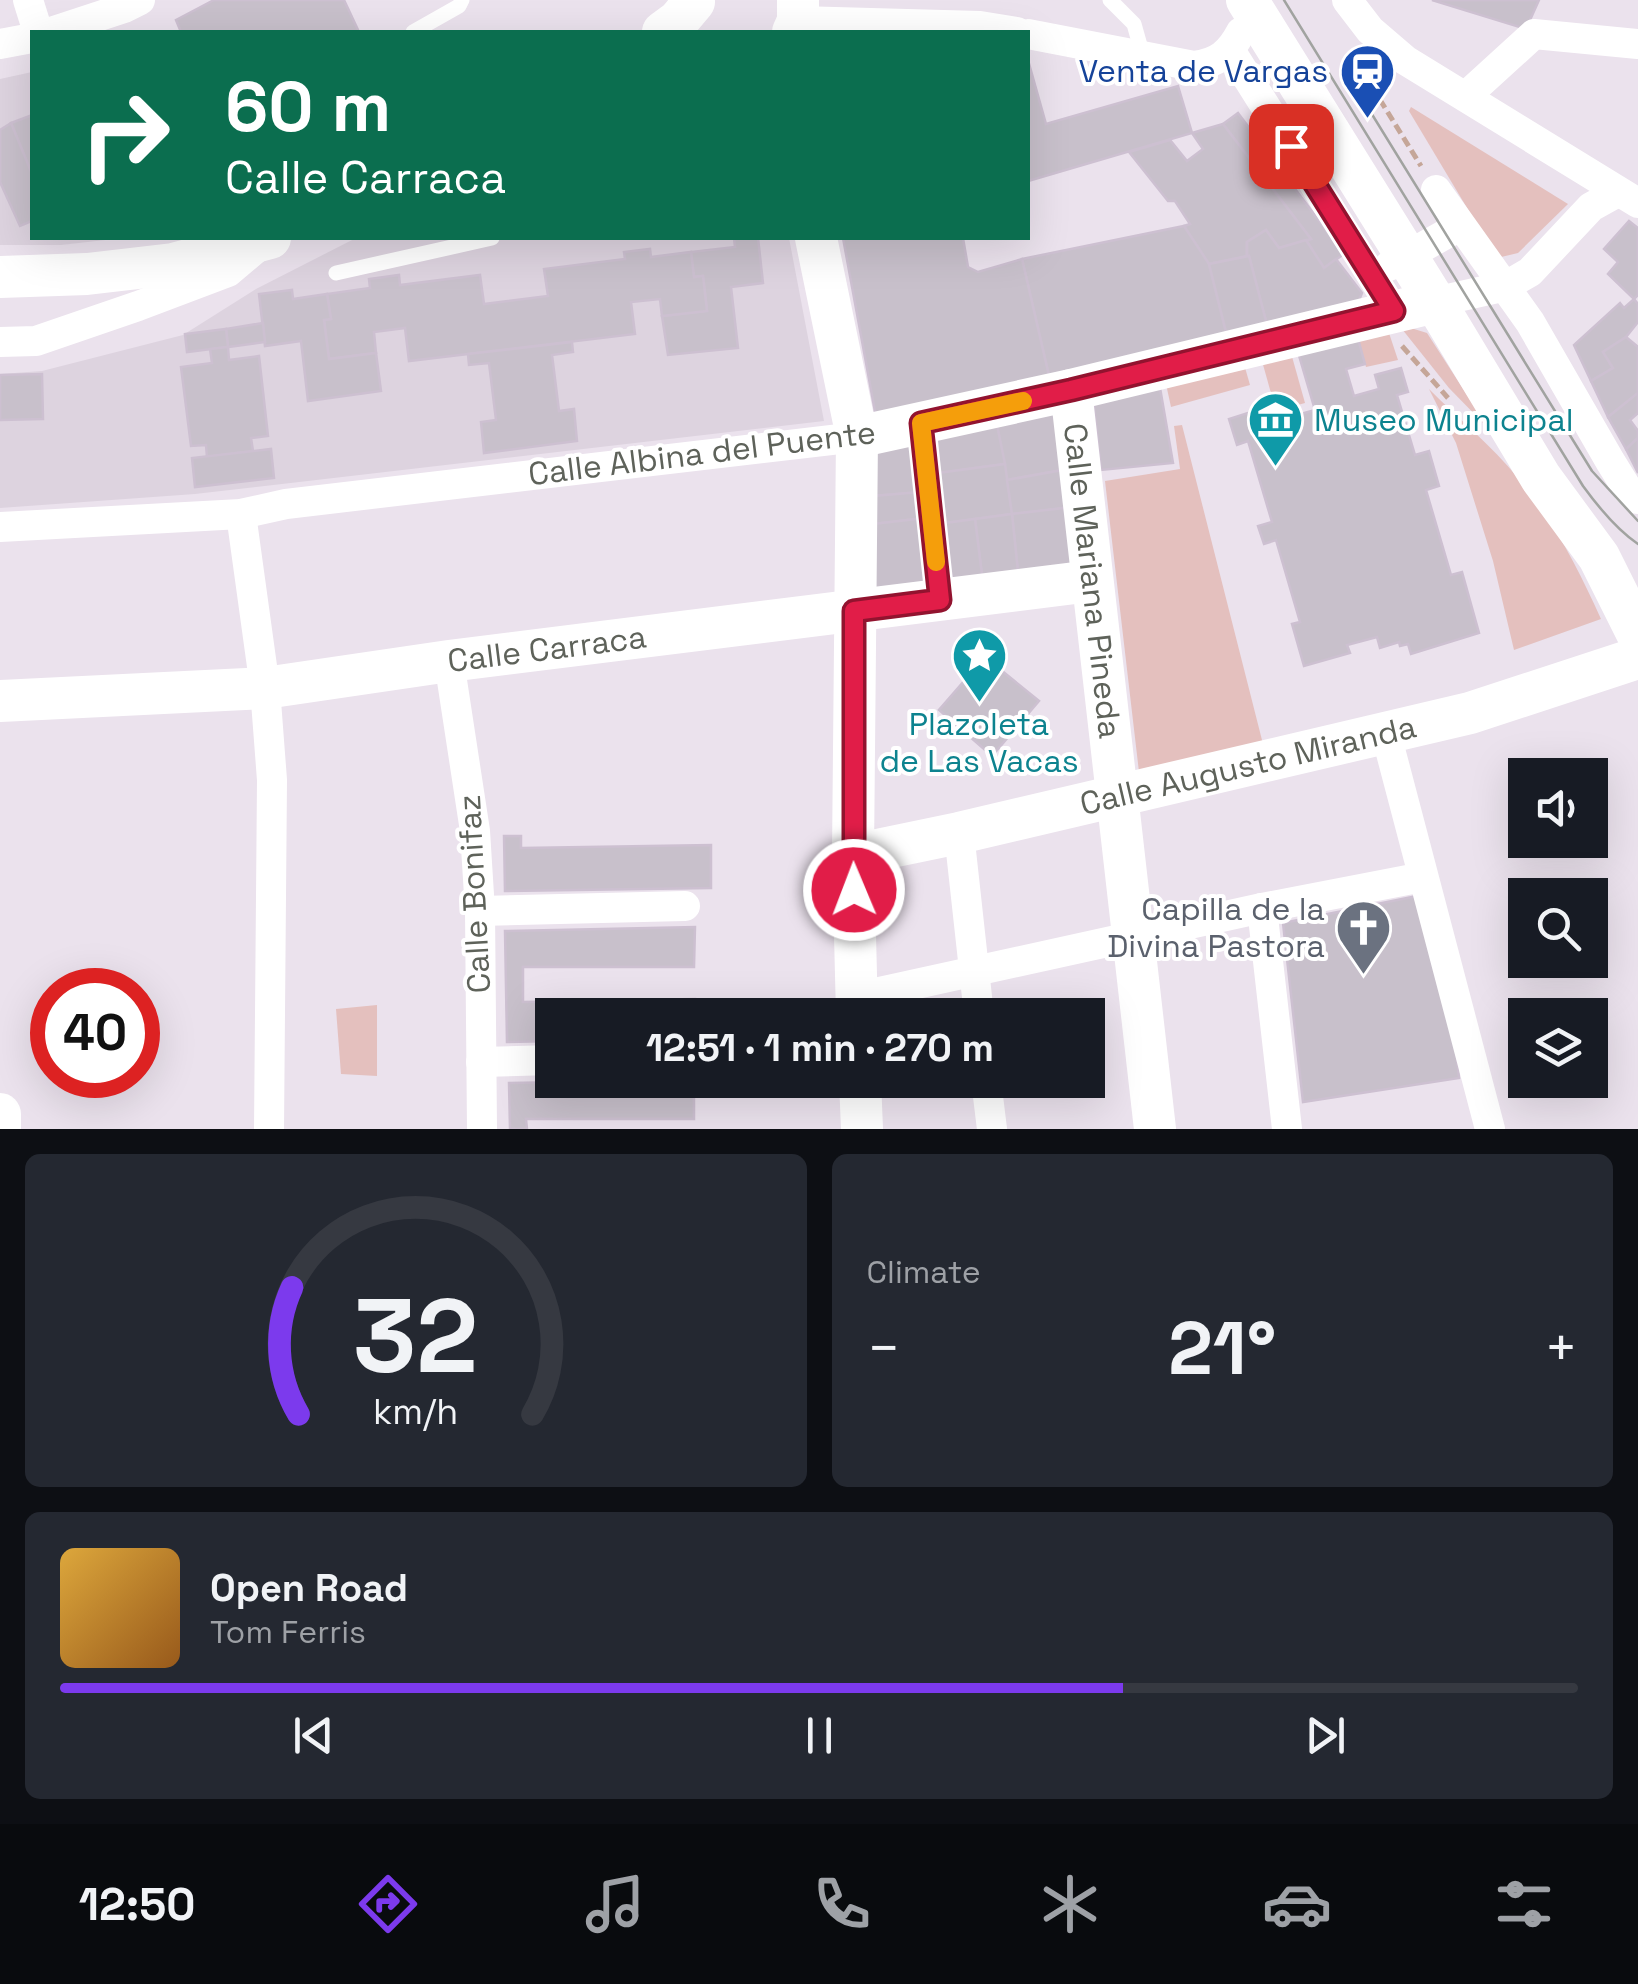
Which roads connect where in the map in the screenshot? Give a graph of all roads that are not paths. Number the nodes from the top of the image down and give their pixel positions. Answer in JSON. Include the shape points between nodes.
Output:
{"nodes":[{"id":1,"x":28,"y":0,"type":"edge"},
{"id":2,"x":140,"y":0,"type":"edge"},
{"id":3,"x":462,"y":0,"type":"edge"},
{"id":4,"x":899,"y":0,"type":"edge"},
{"id":5,"x":1110,"y":0,"type":"edge"},
{"id":6,"x":1247,"y":0,"type":"edge"},
{"id":7,"x":1350,"y":1,"type":"edge"},
{"id":8,"x":696,"y":12,"type":"edge"},
{"id":9,"x":796,"y":18,"type":"edge"},
{"id":10,"x":920,"y":26,"type":"junction"},
{"id":11,"x":34,"y":30,"type":"edge"},
{"id":12,"x":56,"y":30,"type":"edge"},
{"id":13,"x":417,"y":30,"type":"edge"},
{"id":14,"x":665,"y":30,"type":"edge"},
{"id":15,"x":1005,"y":30,"type":"edge"},
{"id":16,"x":1030,"y":34,"type":"edge"},
{"id":17,"x":30,"y":36,"type":"edge"},
{"id":18,"x":0,"y":44,"type":"edge"},
{"id":19,"x":1638,"y":44,"type":"edge"},
{"id":20,"x":1230,"y":50,"type":"junction"},
{"id":21,"x":1142,"y":56,"type":"junction"},
{"id":22,"x":1466,"y":96,"type":"junction"},
{"id":23,"x":1436,"y":190,"type":"road end"},
{"id":24,"x":1628,"y":198,"type":"edge"},
{"id":25,"x":1460,"y":226,"type":"junction"},
{"id":26,"x":262,"y":240,"type":"edge"},
{"id":27,"x":267,"y":240,"type":"edge"},
{"id":28,"x":483,"y":240,"type":"edge"},
{"id":29,"x":816,"y":240,"type":"edge"},
{"id":30,"x":336,"y":273,"type":"dead end"},
{"id":31,"x":0,"y":277,"type":"edge"},
{"id":32,"x":1391,"y":281,"type":"junction"},
{"id":33,"x":1506,"y":286,"type":"junction"},
{"id":34,"x":1435,"y":302,"type":"junction"},
{"id":35,"x":0,"y":342,"type":"edge"},
{"id":36,"x":1071,"y":390,"type":"junction"},
{"id":37,"x":921,"y":423,"type":"junction"},
{"id":38,"x":857,"y":437,"type":"junction"},
{"id":39,"x":1638,"y":499,"type":"edge"},
{"id":40,"x":241,"y":514,"type":"junction"},
{"id":41,"x":0,"y":527,"type":"edge"},
{"id":42,"x":1091,"y":582,"type":"junction"},
{"id":43,"x":940,"y":600,"type":"junction"},
{"id":44,"x":854,"y":611,"type":"junction"},
{"id":45,"x":1635,"y":619,"type":"edge"},
{"id":46,"x":1638,"y":658,"type":"edge"},
{"id":47,"x":449,"y":661,"type":"junction"},
{"id":48,"x":265,"y":688,"type":"junction"},
{"id":49,"x":0,"y":701,"type":"edge"},
{"id":50,"x":1386,"y":734,"type":"junction"},
{"id":51,"x":1116,"y":796,"type":"junction"},
{"id":52,"x":959,"y":834,"type":"junction"},
{"id":53,"x":853,"y":855,"type":"junction"},
{"id":54,"x":1423,"y":877,"type":"junction"},
{"id":55,"x":685,"y":906,"type":"dead end"},
{"id":56,"x":1262,"y":908,"type":"junction"},
{"id":57,"x":480,"y":912,"type":"junction"},
{"id":58,"x":1132,"y":937,"type":"junction"},
{"id":59,"x":974,"y":970,"type":"junction"},
{"id":60,"x":857,"y":998,"type":"edge"},
{"id":61,"x":883,"y":998,"type":"edge"},
{"id":62,"x":977,"y":998,"type":"edge"},
{"id":63,"x":535,"y":1060,"type":"edge"},
{"id":64,"x":481,"y":1062,"type":"junction"},
{"id":65,"x":861,"y":1098,"type":"edge"},
{"id":66,"x":988,"y":1098,"type":"edge"},
{"id":67,"x":0,"y":1114,"type":"edge"},
{"id":68,"x":0,"y":1129,"type":"edge"},
{"id":69,"x":269,"y":1129,"type":"edge"},
{"id":70,"x":482,"y":1129,"type":"edge"},
{"id":71,"x":862,"y":1129,"type":"edge"},
{"id":72,"x":992,"y":1129,"type":"edge"},
{"id":73,"x":1154,"y":1129,"type":"edge"},
{"id":74,"x":1287,"y":1129,"type":"edge"},
{"id":75,"x":1490,"y":1129,"type":"edge"}],
"edges":[{"from":1,"to":11,"type":"street"},
{"from":2,"to":12,"type":"street"},
{"from":3,"to":13,"type":"lane"},
{"from":4,"to":10,"type":"street"},
{"from":5,"to":21,"type":"lane","via":[[1134,24]]},
{"from":6,"to":20,"type":"street","via":[[1241,34]]},
{"from":6,"to":32,"type":"street"},
{"from":7,"to":22,"type":"street","via":[[1370,30],[1406,60]]},
{"from":8,"to":14,"type":"street"},
{"from":9,"to":10,"type":"street"},
{"from":10,"to":15,"type":"street"},
{"from":16,"to":21,"type":"street"},
{"from":17,"to":18,"type":"street"},
{"from":19,"to":22,"type":"street","via":[[1534,34]]},
{"from":20,"to":21,"type":"street","via":[[1194,66]]},
{"from":20,"to":32,"type":"street"},
{"from":22,"to":24,"type":"street"},
{"from":23,"to":25,"type":"street"},
{"from":24,"to":33,"type":"street","via":[[1591,207],[1530,272]]},
{"from":25,"to":32,"type":"street"},
{"from":25,"to":33,"type":"street"},
{"from":26,"to":31,"type":"street","via":[[173,264]]},
{"from":27,"to":35,"type":"street","via":[[228,272],[174,293],[36,341]]},
{"from":28,"to":30,"type":"lane"},
{"from":29,"to":38,"type":"street"},
{"from":32,"to":34,"type":"street"},
{"from":32,"to":36,"type":"street","name":"Calle Albina del Puente"},
{"from":33,"to":34,"type":"street"},
{"from":33,"to":39,"type":"street"},
{"from":34,"to":45,"type":"street","via":[[1540,478]]},
{"from":36,"to":37,"type":"street","name":"Calle Albina del Puente"},
{"from":36,"to":42,"type":"street","name":"Calle Mariana Pineda"},
{"from":37,"to":38,"type":"street","name":"Calle Albina del Puente"},
{"from":37,"to":43,"type":"street"},
{"from":38,"to":40,"type":"street","name":"Calle Albina del Puente"},
{"from":38,"to":44,"type":"street"},
{"from":40,"to":41,"type":"street","name":"Calle Albina del Puente"},
{"from":40,"to":48,"type":"street"},
{"from":42,"to":43,"type":"street","name":"Calle Carraca"},
{"from":42,"to":51,"type":"street","name":"Calle Mariana Pineda"},
{"from":43,"to":44,"type":"street","name":"Calle Carraca"},
{"from":44,"to":47,"type":"street","name":"Calle Carraca"},
{"from":44,"to":53,"type":"street"},
{"from":46,"to":50,"type":"street","name":"Calle Augusto Miranda"},
{"from":47,"to":48,"type":"street","name":"Calle Carraca"},
{"from":47,"to":57,"type":"street","name":"Calle Bonifaz"},
{"from":48,"to":49,"type":"street","name":"Calle Carraca"},
{"from":48,"to":69,"type":"street","via":[[272,780]]},
{"from":50,"to":51,"type":"street","name":"Calle Augusto Miranda"},
{"from":50,"to":54,"type":"street"},
{"from":51,"to":52,"type":"street","name":"Calle Augusto Miranda"},
{"from":51,"to":58,"type":"street","name":"Calle Mariana Pineda"},
{"from":52,"to":53,"type":"street","name":"Calle Augusto Miranda"},
{"from":52,"to":59,"type":"street"},
{"from":53,"to":60,"type":"street"},
{"from":54,"to":56,"type":"street"},
{"from":54,"to":75,"type":"street"},
{"from":55,"to":57,"type":"street"},
{"from":56,"to":58,"type":"street"},
{"from":56,"to":74,"type":"street"},
{"from":57,"to":64,"type":"street","name":"Calle Bonifaz"},
{"from":58,"to":59,"type":"street"},
{"from":58,"to":73,"type":"street","name":"Calle Mariana Pineda"},
{"from":59,"to":61,"type":"street"},
{"from":59,"to":62,"type":"street"},
{"from":63,"to":64,"type":"street"},
{"from":64,"to":70,"type":"street","name":"Calle Bonifaz"},
{"from":65,"to":71,"type":"street"},
{"from":66,"to":72,"type":"street"},
{"from":67,"to":68,"type":"street"}]}
